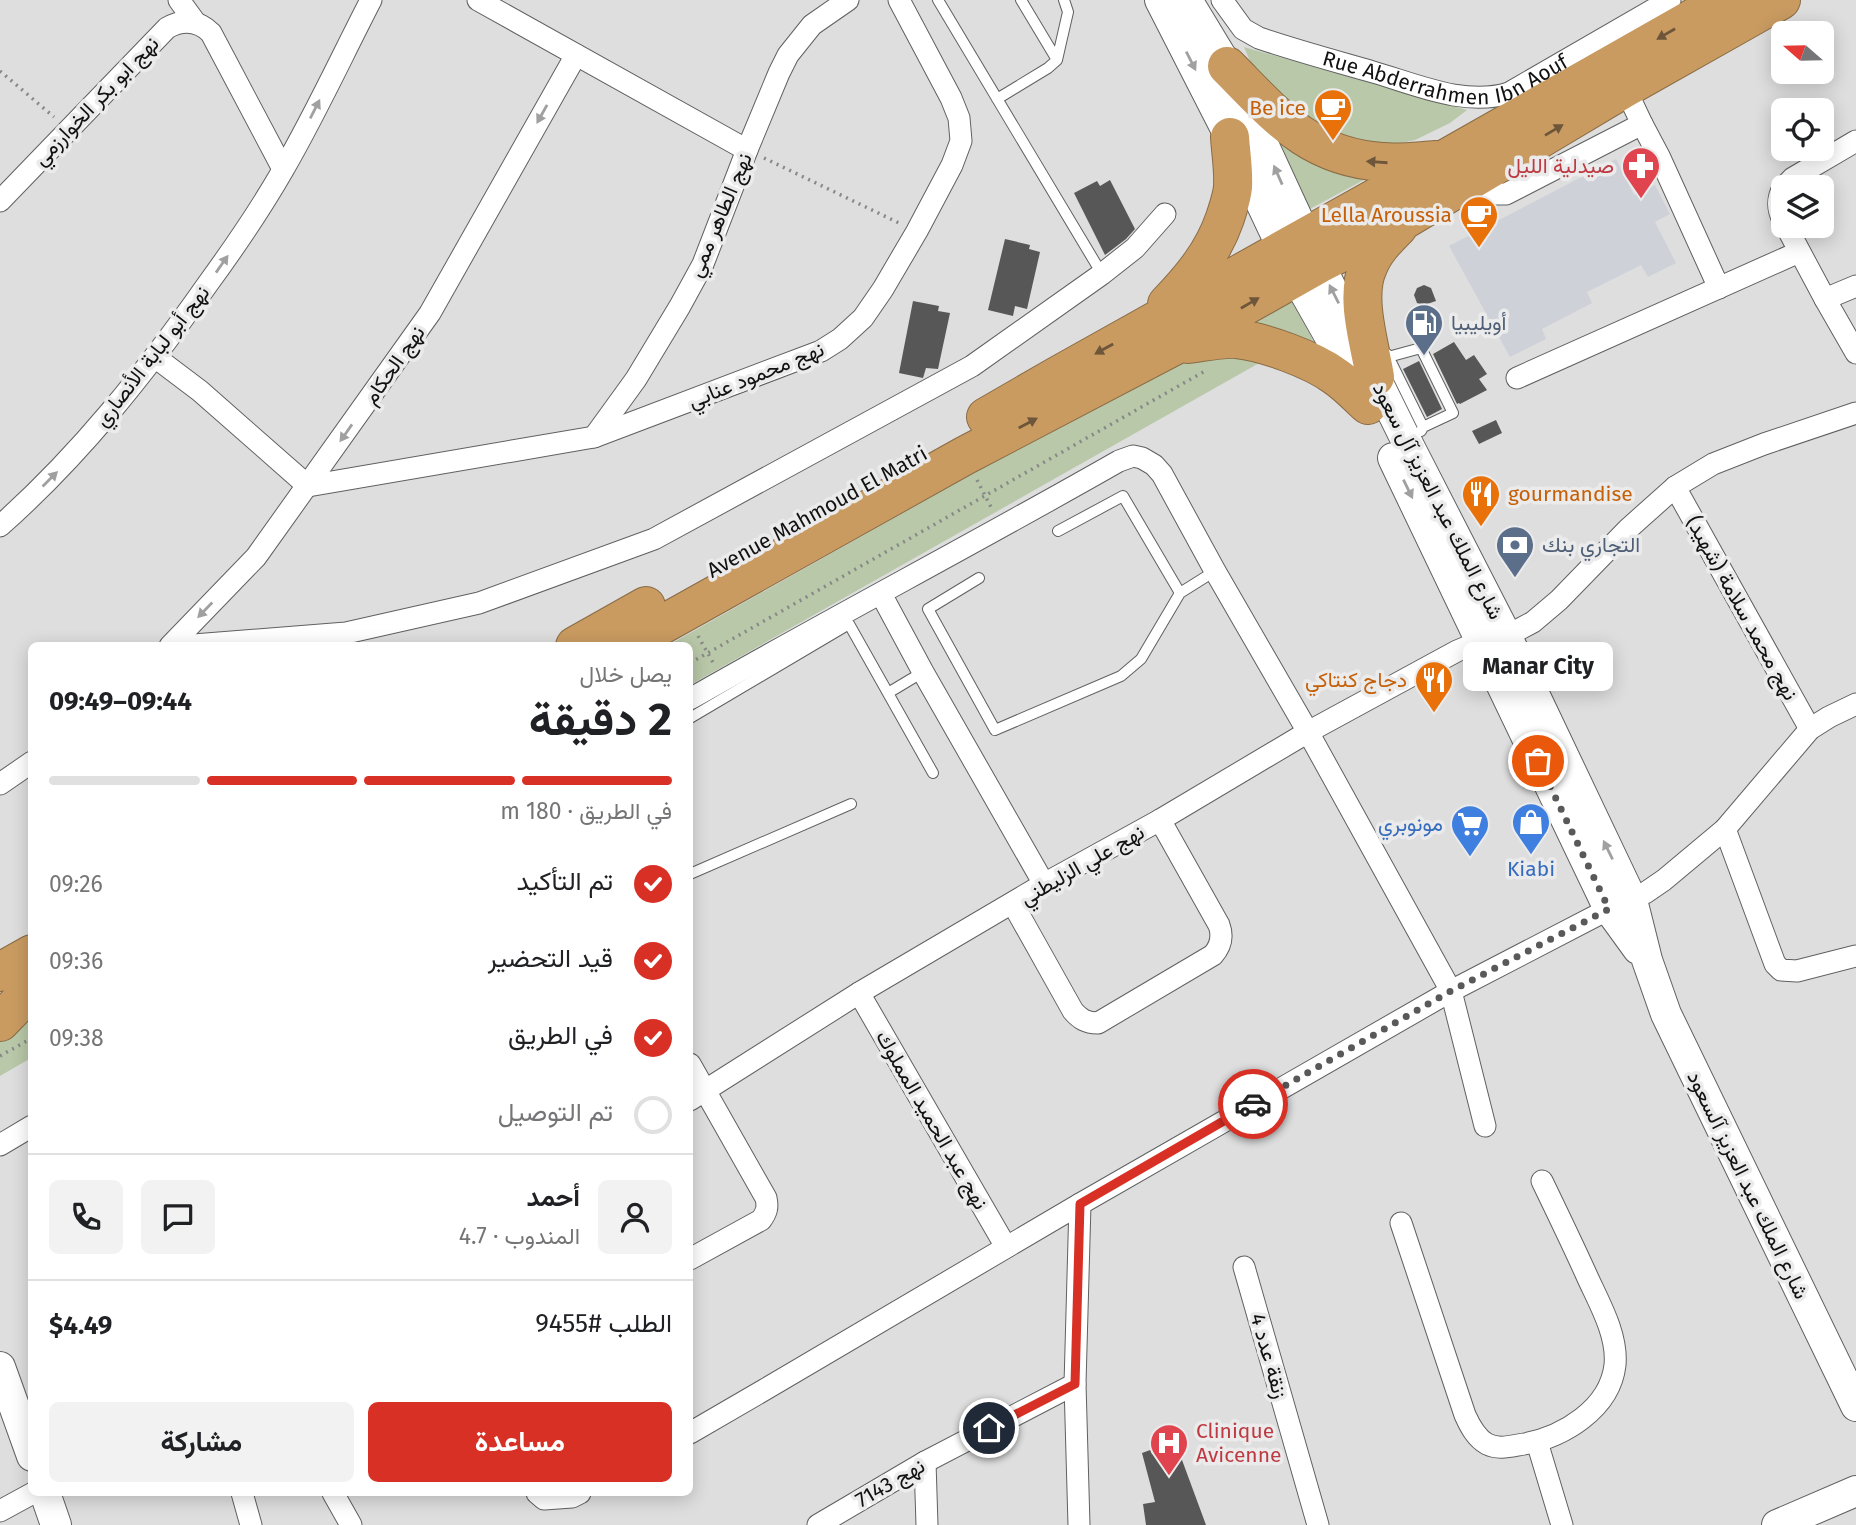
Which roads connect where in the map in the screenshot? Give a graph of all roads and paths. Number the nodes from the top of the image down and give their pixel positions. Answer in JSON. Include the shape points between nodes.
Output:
{"nodes":[{"id":1,"x":179,"y":0,"type":"edge"},
{"id":2,"x":371,"y":0,"type":"edge"},
{"id":3,"x":478,"y":0,"type":"edge"},
{"id":4,"x":848,"y":0,"type":"edge"},
{"id":5,"x":899,"y":0,"type":"edge"},
{"id":6,"x":938,"y":0,"type":"edge"},
{"id":7,"x":1021,"y":0,"type":"edge"},
{"id":8,"x":1064,"y":0,"type":"edge"},
{"id":9,"x":1160,"y":0,"type":"edge"},
{"id":10,"x":1187,"y":0,"type":"edge"},
{"id":11,"x":1222,"y":0,"type":"edge"},
{"id":12,"x":1670,"y":0,"type":"edge"},
{"id":13,"x":1725,"y":0,"type":"edge"},
{"id":14,"x":1780,"y":0,"type":"edge"},
{"id":15,"x":195,"y":22,"type":"junction"},
{"id":16,"x":576,"y":55,"type":"junction"},
{"id":17,"x":1057,"y":60,"type":"junction"},
{"id":18,"x":1227,"y":66,"type":"junction"},
{"id":19,"x":0,"y":71,"type":"edge"},
{"id":20,"x":1625,"y":88,"type":"junction"},
{"id":21,"x":998,"y":99,"type":"junction"},
{"id":22,"x":1642,"y":124,"type":"junction"},
{"id":23,"x":68,"y":130,"type":"junction"},
{"id":24,"x":1230,"y":137,"type":"junction"},
{"id":25,"x":1856,"y":141,"type":"edge"},
{"id":26,"x":747,"y":150,"type":"junction"},
{"id":27,"x":284,"y":169,"type":"junction"},
{"id":28,"x":1459,"y":169,"type":"junction"},
{"id":29,"x":1796,"y":175,"type":"edge"},
{"id":30,"x":0,"y":201,"type":"edge"},
{"id":31,"x":1165,"y":214,"type":"dead end"},
{"id":32,"x":1404,"y":219,"type":"junction"},
{"id":33,"x":917,"y":231,"type":"junction"},
{"id":34,"x":1792,"y":238,"type":"edge"},
{"id":35,"x":1799,"y":252,"type":"junction"},
{"id":36,"x":1301,"y":257,"type":"junction"},
{"id":37,"x":1102,"y":274,"type":"junction"},
{"id":38,"x":1856,"y":286,"type":"edge"},
{"id":39,"x":1719,"y":288,"type":"junction"},
{"id":40,"x":1825,"y":299,"type":"junction"},
{"id":41,"x":1159,"y":337,"type":"junction"},
{"id":42,"x":1856,"y":353,"type":"edge"},
{"id":43,"x":155,"y":357,"type":"junction"},
{"id":44,"x":1208,"y":369,"type":"dead end"},
{"id":45,"x":1379,"y":372,"type":"junction"},
{"id":46,"x":1517,"y":378,"type":"dead end"},
{"id":47,"x":1856,"y":413,"type":"edge"},
{"id":48,"x":594,"y":437,"type":"junction"},
{"id":49,"x":1417,"y":438,"type":"junction"},
{"id":50,"x":964,"y":456,"type":"junction"},
{"id":51,"x":308,"y":486,"type":"junction"},
{"id":52,"x":1675,"y":487,"type":"junction"},
{"id":53,"x":985,"y":495,"type":"junction"},
{"id":54,"x":0,"y":526,"type":"edge"},
{"id":55,"x":1001,"y":528,"type":"junction"},
{"id":56,"x":1058,"y":531,"type":"dead end"},
{"id":57,"x":1215,"y":572,"type":"junction"},
{"id":58,"x":979,"y":578,"type":"dead end"},
{"id":59,"x":1180,"y":593,"type":"junction"},
{"id":60,"x":881,"y":594,"type":"junction"},
{"id":61,"x":684,"y":612,"type":"junction"},
{"id":62,"x":1493,"y":638,"type":"junction"},
{"id":63,"x":174,"y":642,"type":"edge"},
{"id":64,"x":232,"y":642,"type":"edge"},
{"id":65,"x":582,"y":642,"type":"edge"},
{"id":66,"x":631,"y":642,"type":"edge"},
{"id":67,"x":708,"y":653,"type":"junction"},
{"id":68,"x":693,"y":661,"type":"edge"},
{"id":69,"x":923,"y":672,"type":"junction"},
{"id":70,"x":722,"y":680,"type":"junction"},
{"id":71,"x":888,"y":693,"type":"junction"},
{"id":72,"x":693,"y":697,"type":"edge"},
{"id":73,"x":1856,"y":704,"type":"edge"},
{"id":74,"x":693,"y":716,"type":"edge"},
{"id":75,"x":1810,"y":729,"type":"junction"},
{"id":76,"x":1308,"y":732,"type":"junction"},
{"id":77,"x":28,"y":765,"type":"edge"},
{"id":78,"x":933,"y":774,"type":"dead end"},
{"id":79,"x":0,"y":784,"type":"edge"},
{"id":80,"x":851,"y":804,"type":"dead end"},
{"id":81,"x":1160,"y":820,"type":"junction"},
{"id":82,"x":1725,"y":828,"type":"junction"},
{"id":83,"x":693,"y":873,"type":"edge"},
{"id":84,"x":1044,"y":884,"type":"junction"},
{"id":85,"x":1013,"y":904,"type":"junction"},
{"id":86,"x":1620,"y":904,"type":"junction"},
{"id":87,"x":28,"y":956,"type":"edge"},
{"id":88,"x":1856,"y":956,"type":"edge"},
{"id":89,"x":1647,"y":960,"type":"joint"},
{"id":90,"x":0,"y":972,"type":"edge"},
{"id":91,"x":28,"y":989,"type":"edge"},
{"id":92,"x":28,"y":991,"type":"edge"},
{"id":93,"x":1451,"y":991,"type":"junction"},
{"id":94,"x":859,"y":993,"type":"junction"},
{"id":95,"x":0,"y":1003,"type":"edge"},
{"id":96,"x":0,"y":1022,"type":"edge"},
{"id":97,"x":28,"y":1040,"type":"edge"},
{"id":98,"x":0,"y":1056,"type":"edge"},
{"id":99,"x":693,"y":1077,"type":"edge"},
{"id":100,"x":697,"y":1095,"type":"edge"},
{"id":101,"x":1485,"y":1126,"type":"dead end"},
{"id":102,"x":28,"y":1128,"type":"edge"},
{"id":103,"x":0,"y":1145,"type":"edge"},
{"id":104,"x":1542,"y":1181,"type":"dead end"},
{"id":105,"x":1080,"y":1204,"type":"junction"},
{"id":106,"x":1401,"y":1223,"type":"dead end"},
{"id":107,"x":1006,"y":1247,"type":"junction"},
{"id":108,"x":693,"y":1257,"type":"edge"},
{"id":109,"x":1244,"y":1267,"type":"dead end"},
{"id":110,"x":0,"y":1367,"type":"edge"},
{"id":111,"x":1075,"y":1384,"type":"junction"},
{"id":112,"x":1856,"y":1406,"type":"edge"},
{"id":113,"x":693,"y":1431,"type":"edge"},
{"id":114,"x":1536,"y":1442,"type":"junction"},
{"id":115,"x":28,"y":1445,"type":"edge"},
{"id":116,"x":925,"y":1462,"type":"junction"},
{"id":117,"x":1856,"y":1491,"type":"edge"},
{"id":118,"x":28,"y":1496,"type":"edge"},
{"id":119,"x":46,"y":1496,"type":"edge"},
{"id":120,"x":243,"y":1496,"type":"edge"},
{"id":121,"x":335,"y":1496,"type":"edge"},
{"id":122,"x":540,"y":1496,"type":"edge"},
{"id":123,"x":574,"y":1496,"type":"edge"},
{"id":124,"x":0,"y":1511,"type":"edge"},
{"id":125,"x":56,"y":1525,"type":"edge"},
{"id":126,"x":251,"y":1525,"type":"edge"},
{"id":127,"x":351,"y":1525,"type":"edge"},
{"id":128,"x":818,"y":1525,"type":"edge"},
{"id":129,"x":926,"y":1525,"type":"edge"},
{"id":130,"x":1079,"y":1525,"type":"edge"},
{"id":131,"x":1318,"y":1525,"type":"edge"},
{"id":132,"x":1562,"y":1525,"type":"edge"},
{"id":133,"x":1777,"y":1525,"type":"edge"}],
"edges":[{"from":1,"to":15,"type":"street"},
{"from":27,"to":2,"type":"street","name":"نهج أبو لبابة الأنصاري","one_way":true},
{"from":3,"to":16,"type":"street"},
{"from":4,"to":26,"type":"street","name":"نهج الطاهر ممي","via":[[812,26],[789,55]]},
{"from":5,"to":33,"type":"street","name":"نهج محمود عنابي","via":[[951,98],[961,141]]},
{"from":6,"to":21,"type":"lane"},
{"from":7,"to":17,"type":"lane"},
{"from":8,"to":17,"type":"lane","via":[[1068,12]]},
{"from":9,"to":24,"type":"main road","one_way":true},
{"from":10,"to":18,"type":"main road"},
{"from":11,"to":12,"type":"street","name":"Rue Abderrahmen Ibn Aouf","via":[[1243,29],[1259,38],[1444,92],[1483,98],[1509,93]]},
{"from":13,"to":28,"type":"highway","one_way":true},
{"from":14,"to":20,"type":"highway"},
{"from":15,"to":23,"type":"street","name":"نهج ابو بكر الخوارزمي","via":[[167,28]]},
{"from":15,"to":27,"type":"street","via":[[211,33]]},
{"from":16,"to":26,"type":"street"},
{"from":16,"to":51,"type":"street","name":"نهج الحكام","one_way":true,"via":[[430,313]]},
{"from":17,"to":21,"type":"lane"},
{"from":28,"to":18,"type":"highway","one_way":true,"via":[[1386,163],[1325,150],[1274,113]]},
{"from":36,"to":18,"type":"main road","one_way":true,"via":[[1265,145]]},
{"from":19,"to":23,"type":"path"},
{"from":20,"to":22,"type":"street"},
{"from":28,"to":20,"type":"highway","one_way":true},
{"from":21,"to":37,"type":"lane"},
{"from":22,"to":28,"type":"street","via":[[1506,194],[1497,194]]},
{"from":22,"to":39,"type":"street"},
{"from":23,"to":30,"type":"street","name":"نهج ابو بكر الخوارزمي"},
{"from":24,"to":36,"type":"main road"},
{"from":24,"to":41,"type":"highway","via":[[1230,204],[1208,256]]},
{"from":25,"to":29,"type":"street"},
{"from":26,"to":33,"type":"path"},
{"from":26,"to":48,"type":"street","name":"نهج الطاهر ممي","via":[[703,264],[636,379]]},
{"from":43,"to":27,"type":"street","name":"نهج أبو لبابة الأنصاري","one_way":true},
{"from":28,"to":32,"type":"highway"},
{"from":28,"to":36,"type":"highway"},
{"from":31,"to":37,"type":"street","via":[[1135,248]]},
{"from":32,"to":36,"type":"highway"},
{"from":32,"to":45,"type":"highway","via":[[1376,252],[1365,274],[1364,311]]},
{"from":33,"to":48,"type":"street","name":"نهج محمود عنابي","via":[[863,318],[840,339],[821,351]]},
{"from":34,"to":35,"type":"street"},
{"from":35,"to":39,"type":"street"},
{"from":35,"to":40,"type":"street"},
{"from":36,"to":41,"type":"highway"},
{"from":36,"to":45,"type":"main road","name":"شارع الملك عبد العزيز آل سعود"},
{"from":37,"to":64,"type":"street","via":[[972,366],[654,539],[479,603],[346,633]]},
{"from":38,"to":40,"type":"street"},
{"from":39,"to":46,"type":"street"},
{"from":40,"to":42,"type":"street"},
{"from":41,"to":45,"type":"highway","via":[[1255,343],[1338,377]]},
{"from":50,"to":41,"type":"highway","name":"Avenue Mahmoud El Matri","one_way":true},
{"from":41,"to":65,"type":"highway","name":"Avenue Mahmoud El Matri","one_way":true,"via":[[1057,376]]},
{"from":43,"to":51,"type":"street"},
{"from":54,"to":43,"type":"street","name":"نهج أبو لبابة الأنصاري","one_way":true,"via":[[85,443]]},
{"from":44,"to":53,"type":"path"},
{"from":45,"to":49,"type":"main road","name":"شارع الملك عبد العزيز آل سعود"},
{"from":45,"to":49,"type":"lane","via":[[1421,348],[1453,412]]},
{"from":45,"to":62,"type":"main road","name":"شارع الملك عبد العزيز آل سعود","one_way":true},
{"from":47,"to":52,"type":"street","name":"نهج علي الزليطني","via":[[1764,443],[1713,464]]},
{"from":48,"to":51,"type":"street","name":"نهج محمود عنابي"},
{"from":49,"to":62,"type":"main road","name":"شارع الملك عبد العزيز آل سعود"},
{"from":50,"to":53,"type":"path"},
{"from":50,"to":61,"type":"highway","name":"Avenue Mahmoud El Matri"},
{"from":51,"to":63,"type":"street","name":"نهج الحكام","one_way":true,"via":[[256,557]]},
{"from":52,"to":62,"type":"street","name":"نهج علي الزليطني","via":[[1533,622]]},
{"from":52,"to":75,"type":"street","name":"نهج محمد سلامة (شهيد)"},
{"from":53,"to":55,"type":"path"},
{"from":53,"to":67,"type":"path"},
{"from":55,"to":57,"type":"street","via":[[1119,461],[1142,457],[1163,474]]},
{"from":55,"to":60,"type":"street"},
{"from":56,"to":59,"type":"lane","via":[[1123,496]]},
{"from":57,"to":59,"type":"lane"},
{"from":57,"to":76,"type":"street"},
{"from":58,"to":59,"type":"lane","via":[[928,609],[995,730],[1121,677],[1141,659]]},
{"from":60,"to":69,"type":"street"},
{"from":60,"to":70,"type":"street"},
{"from":61,"to":66,"type":"highway","name":"Avenue Mahmoud El Matri"},
{"from":61,"to":67,"type":"path"},
{"from":62,"to":76,"type":"street","name":"نهج علي الزليطني","via":[[1448,656]]},
{"from":62,"to":86,"type":"main road","name":"شارع الملك عبد العزيز آل سعود"},
{"from":67,"to":68,"type":"path"},
{"from":67,"to":70,"type":"path"},
{"from":69,"to":71,"type":"lane"},
{"from":69,"to":84,"type":"street"},
{"from":70,"to":72,"type":"street"},
{"from":71,"to":74,"type":"lane","via":[[849,624]]},
{"from":71,"to":78,"type":"lane"},
{"from":73,"to":75,"type":"street"},
{"from":75,"to":82,"type":"street"},
{"from":76,"to":81,"type":"street","name":"نهج علي الزليطني"},
{"from":76,"to":93,"type":"street"},
{"from":77,"to":79,"type":"street"},
{"from":80,"to":83,"type":"lane"},
{"from":81,"to":84,"type":"street","name":"نهج علي الزليطني"},
{"from":81,"to":85,"type":"street","via":[[1219,925],[1218,950],[1098,1023],[1080,1019],[1073,1011]]},
{"from":82,"to":86,"type":"street","via":[[1664,880]]},
{"from":82,"to":88,"type":"street","via":[[1781,970],[1797,971]]},
{"from":84,"to":85,"type":"street","name":"نهج علي الزليطني"},
{"from":85,"to":94,"type":"street","name":"نهج علي الزليطني"},
{"from":86,"to":89,"type":"main road","name":"شارع الملك عبد العزيز آل سعود"},
{"from":86,"to":93,"type":"street"},
{"from":87,"to":90,"type":"highway"},
{"from":89,"to":112,"type":"main road","name":"شارع الملك عبد العزيز آلسعود","via":[[1691,1069]]},
{"from":91,"to":95,"type":"highway"},
{"from":92,"to":96,"type":"highway"},
{"from":93,"to":101,"type":"street"},
{"from":93,"to":105,"type":"street"},
{"from":94,"to":100,"type":"street","name":"نهج علي الزليطني"},
{"from":94,"to":107,"type":"street","name":"نهج عبد الحميد المملوك"},
{"from":97,"to":98,"type":"path"},
{"from":99,"to":100,"type":"street"},
{"from":100,"to":108,"type":"street","via":[[768,1206],[761,1220]]},
{"from":102,"to":103,"type":"street"},
{"from":104,"to":114,"type":"street","via":[[1602,1311],[1615,1350],[1613,1375],[1604,1397],[1564,1431]]},
{"from":105,"to":107,"type":"street"},
{"from":105,"to":111,"type":"street"},
{"from":106,"to":114,"type":"street","via":[[1472,1430],[1485,1443],[1502,1448]]},
{"from":107,"to":113,"type":"street"},
{"from":109,"to":131,"type":"street","name":"زنقة عدد 4"},
{"from":110,"to":115,"type":"main road"},
{"from":111,"to":116,"type":"street","name":"نهج 7143"},
{"from":111,"to":130,"type":"street"},
{"from":114,"to":132,"type":"street"},
{"from":116,"to":128,"type":"street","name":"نهج 7143"},
{"from":116,"to":129,"type":"street"},
{"from":117,"to":133,"type":"main road"},
{"from":118,"to":124,"type":"street"},
{"from":119,"to":125,"type":"main road"},
{"from":120,"to":126,"type":"street"},
{"from":121,"to":127,"type":"street"},
{"from":122,"to":123,"type":"street"}]}
